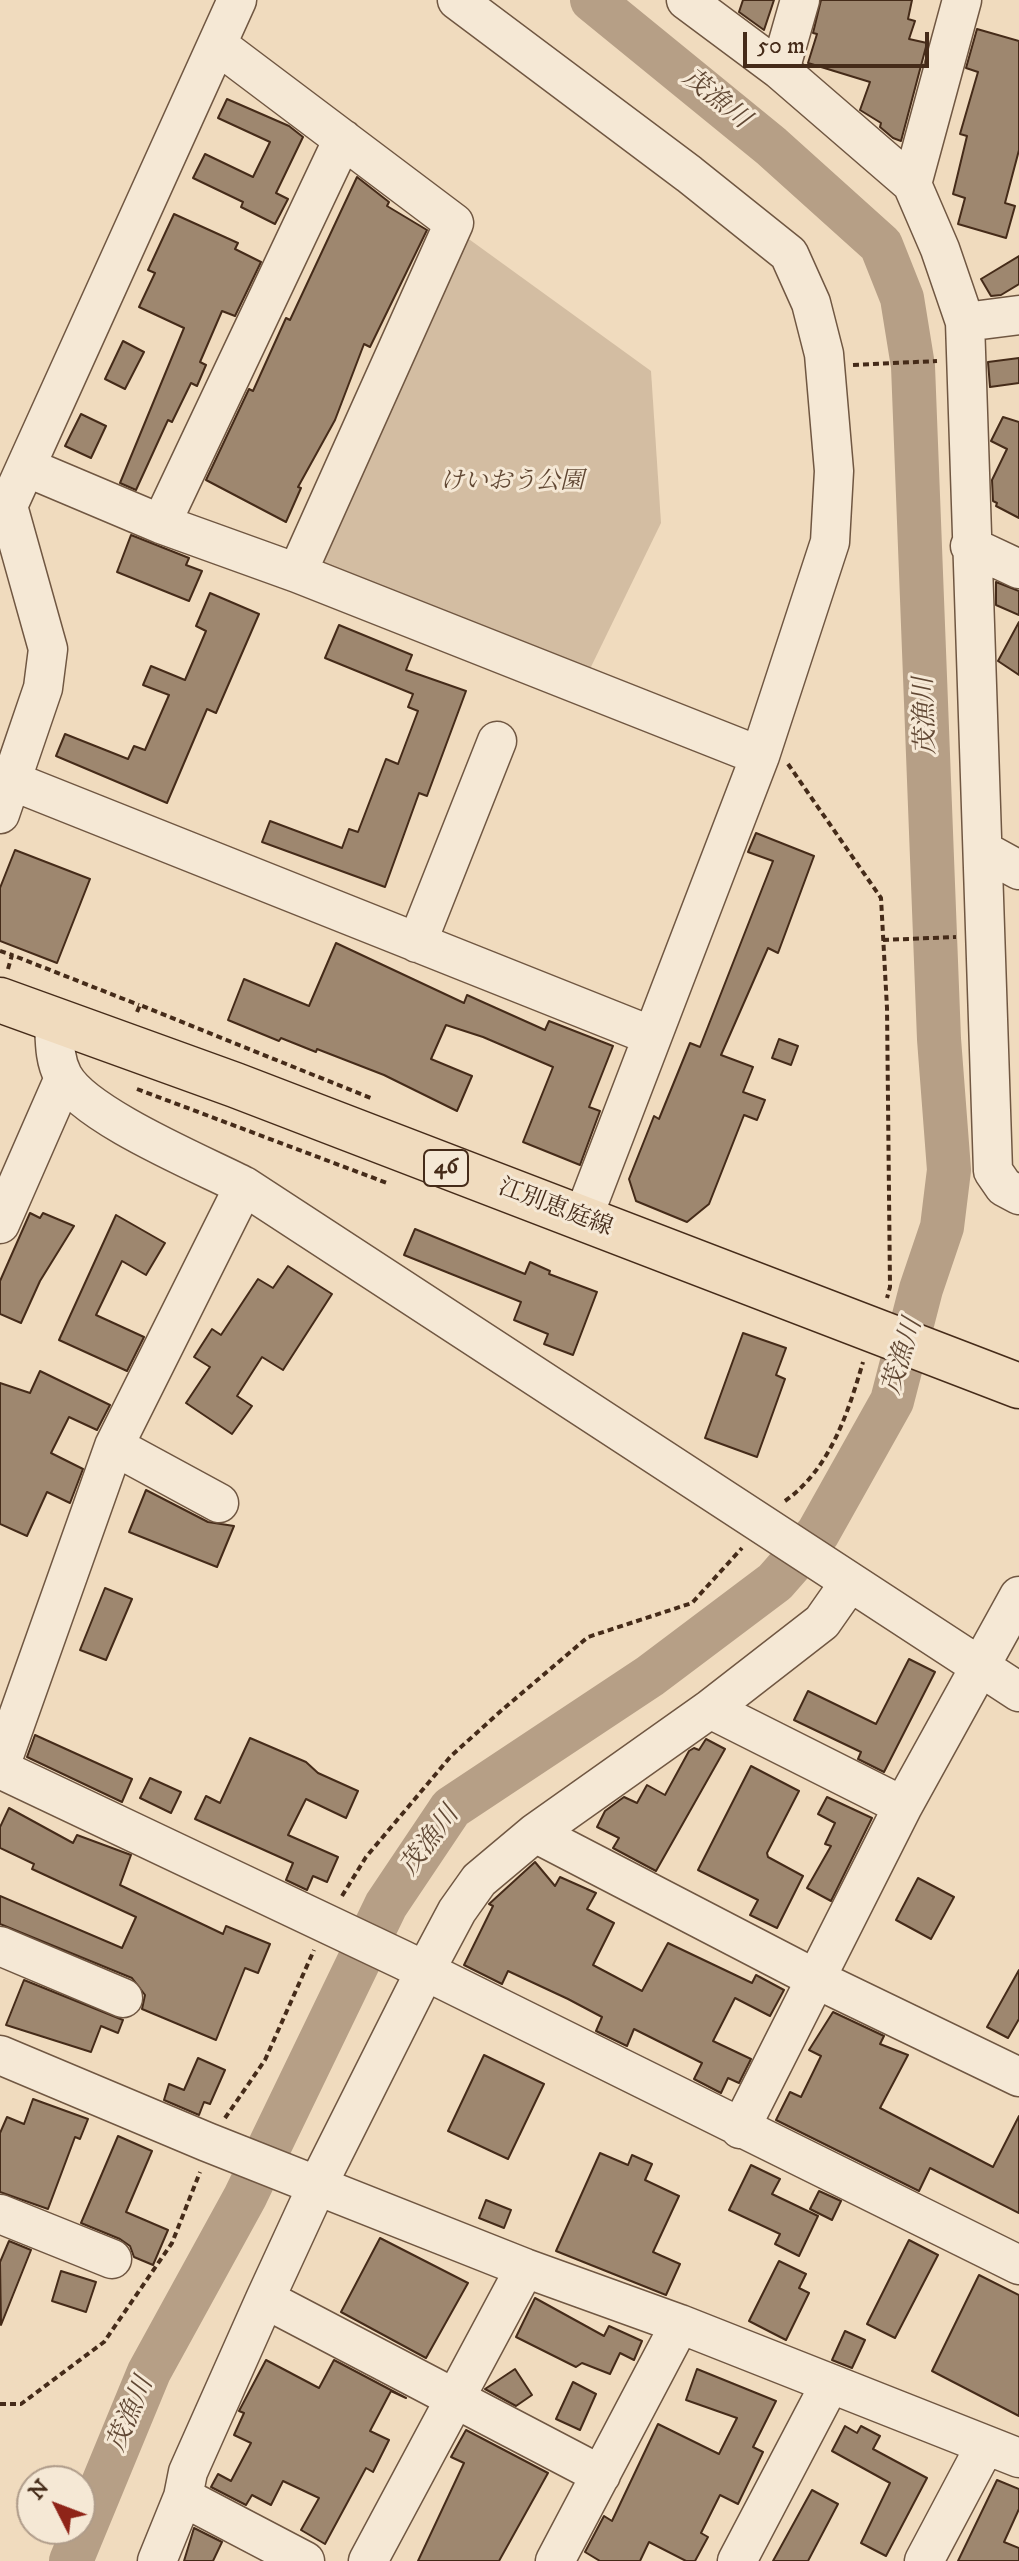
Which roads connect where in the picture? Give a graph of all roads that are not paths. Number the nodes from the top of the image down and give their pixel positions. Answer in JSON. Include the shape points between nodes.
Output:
{"nodes":[{"id":1,"x":237,"y":0,"type":"edge"},
{"id":2,"x":457,"y":0,"type":"edge"},
{"id":3,"x":686,"y":0,"type":"edge"},
{"id":4,"x":800,"y":0,"type":"edge"},
{"id":5,"x":962,"y":0,"type":"edge"},
{"id":6,"x":219,"y":46,"type":"junction"},
{"id":7,"x":780,"y":70,"type":"junction"},
{"id":8,"x":343,"y":139,"type":"junction"},
{"id":9,"x":912,"y":184,"type":"junction"},
{"id":10,"x":1019,"y":315,"type":"edge"},
{"id":11,"x":965,"y":322,"type":"junction"},
{"id":12,"x":26,"y":467,"type":"junction"},
{"id":13,"x":161,"y":524,"type":"junction"},
{"id":14,"x":970,"y":546,"type":"junction"},
{"id":15,"x":1019,"y":569,"type":"edge"},
{"id":16,"x":297,"y":573,"type":"junction"},
{"id":17,"x":497,"y":741,"type":"dead end"},
{"id":18,"x":760,"y":756,"type":"junction"},
{"id":19,"x":6,"y":798,"type":"edge"},
{"id":20,"x":984,"y":851,"type":"junction"},
{"id":21,"x":1019,"y":870,"type":"edge"},
{"id":22,"x":417,"y":943,"type":"junction"},
{"id":23,"x":2,"y":991,"type":"edge"},
{"id":24,"x":54,"y":1021,"type":"junction"},
{"id":25,"x":652,"y":1036,"type":"junction"},
{"id":26,"x":1003,"y":1041,"type":"edge"},
{"id":27,"x":64,"y":1078,"type":"junction"},
{"id":28,"x":244,"y":1186,"type":"junction"},
{"id":29,"x":1019,"y":1195,"type":"edge"},
{"id":30,"x":582,"y":1220,"type":"junction"},
{"id":31,"x":0,"y":1224,"type":"edge"},
{"id":32,"x":1019,"y":1386,"type":"edge"},
{"id":33,"x":114,"y":1446,"type":"junction"},
{"id":34,"x":219,"y":1503,"type":"dead end"},
{"id":35,"x":840,"y":1576,"type":"junction"},
{"id":36,"x":1019,"y":1596,"type":"edge"},
{"id":37,"x":977,"y":1667,"type":"junction"},
{"id":38,"x":1019,"y":1692,"type":"edge"},
{"id":39,"x":710,"y":1709,"type":"junction"},
{"id":40,"x":0,"y":1768,"type":"edge"},
{"id":41,"x":903,"y":1806,"type":"junction"},
{"id":42,"x":535,"y":1833,"type":"junction"},
{"id":43,"x":0,"y":1946,"type":"edge"},
{"id":44,"x":414,"y":1965,"type":"junction"},
{"id":45,"x":818,"y":1980,"type":"junction"},
{"id":46,"x":123,"y":1998,"type":"dead end"},
{"id":47,"x":0,"y":2055,"type":"edge"},
{"id":48,"x":1019,"y":2077,"type":"edge"},
{"id":49,"x":740,"y":2129,"type":"junction"},
{"id":50,"x":304,"y":2179,"type":"junction"},
{"id":51,"x":0,"y":2214,"type":"edge"},
{"id":52,"x":112,"y":2259,"type":"dead end"},
{"id":53,"x":1019,"y":2265,"type":"edge"},
{"id":54,"x":525,"y":2268,"type":"junction"},
{"id":55,"x":265,"y":2299,"type":"junction"},
{"id":56,"x":680,"y":2324,"type":"junction"},
{"id":57,"x":830,"y":2384,"type":"junction"},
{"id":58,"x":452,"y":2400,"type":"junction"},
{"id":59,"x":1002,"y":2452,"type":"edge"},
{"id":60,"x":601,"y":2475,"type":"junction"},
{"id":61,"x":183,"y":2497,"type":"junction"},
{"id":62,"x":157,"y":2561,"type":"edge"},
{"id":63,"x":305,"y":2561,"type":"edge"},
{"id":64,"x":368,"y":2561,"type":"edge"},
{"id":65,"x":555,"y":2561,"type":"edge"},
{"id":66,"x":737,"y":2561,"type":"edge"},
{"id":67,"x":924,"y":2561,"type":"edge"}],
"edges":[{"from":1,"to":6,"type":"street"},
{"from":2,"to":18,"type":"street","via":[[789,254],[811,303],[824,354],[834,471],[830,542]]},
{"from":3,"to":7,"type":"street"},
{"from":4,"to":7,"type":"street"},
{"from":5,"to":9,"type":"street"},
{"from":6,"to":8,"type":"street"},
{"from":6,"to":12,"type":"street"},
{"from":7,"to":9,"type":"street"},
{"from":8,"to":13,"type":"street"},
{"from":8,"to":16,"type":"street","via":[[454,223]]},
{"from":9,"to":11,"type":"street"},
{"from":10,"to":11,"type":"street"},
{"from":11,"to":14,"type":"street"},
{"from":12,"to":13,"type":"street"},
{"from":12,"to":19,"type":"street","via":[[8,506],[48,649],[43,688]]},
{"from":13,"to":16,"type":"street"},
{"from":14,"to":15,"type":"street"},
{"from":14,"to":20,"type":"street"},
{"from":16,"to":18,"type":"street"},
{"from":17,"to":22,"type":"street"},
{"from":18,"to":25,"type":"street"},
{"from":19,"to":22,"type":"street"},
{"from":20,"to":21,"type":"street"},
{"from":20,"to":26,"type":"street"},
{"from":22,"to":25,"type":"street"},
{"from":23,"to":24,"type":"main road","name":"江別恵庭線","number":"46"},
{"from":24,"to":27,"type":"street","via":[[56,1058]]},
{"from":24,"to":30,"type":"main road","name":"江別恵庭線","number":"46","via":[[180,1064]]},
{"from":25,"to":30,"type":"street"},
{"from":26,"to":29,"type":"street","via":[[993,1171],[1004,1187]]},
{"from":27,"to":28,"type":"street","via":[[79,1097],[110,1116]]},
{"from":27,"to":31,"type":"street"},
{"from":28,"to":33,"type":"street"},
{"from":28,"to":35,"type":"street"},
{"from":30,"to":32,"type":"main road","name":"江別恵庭線","number":"46"},
{"from":33,"to":34,"type":"street"},
{"from":33,"to":40,"type":"street"},
{"from":35,"to":37,"type":"street"},
{"from":35,"to":39,"type":"street","via":[[822,1622]]},
{"from":36,"to":37,"type":"street"},
{"from":37,"to":38,"type":"street"},
{"from":37,"to":41,"type":"street"},
{"from":39,"to":41,"type":"street"},
{"from":39,"to":42,"type":"street"},
{"from":40,"to":44,"type":"street"},
{"from":41,"to":45,"type":"street"},
{"from":42,"to":44,"type":"street","via":[[479,1880]]},
{"from":42,"to":45,"type":"street"},
{"from":43,"to":46,"type":"street"},
{"from":44,"to":49,"type":"street"},
{"from":44,"to":50,"type":"street"},
{"from":45,"to":48,"type":"street"},
{"from":45,"to":49,"type":"street"},
{"from":47,"to":50,"type":"street"},
{"from":49,"to":53,"type":"street"},
{"from":50,"to":54,"type":"street"},
{"from":50,"to":55,"type":"street"},
{"from":51,"to":52,"type":"street"},
{"from":54,"to":56,"type":"street"},
{"from":54,"to":58,"type":"street"},
{"from":55,"to":58,"type":"street"},
{"from":55,"to":61,"type":"street","via":[[188,2472]]},
{"from":56,"to":57,"type":"street"},
{"from":56,"to":60,"type":"street"},
{"from":57,"to":59,"type":"street"},
{"from":57,"to":66,"type":"street"},
{"from":58,"to":60,"type":"street"},
{"from":58,"to":64,"type":"street"},
{"from":59,"to":67,"type":"street"},
{"from":60,"to":65,"type":"street"},
{"from":61,"to":62,"type":"street"},
{"from":61,"to":63,"type":"street"}]}
